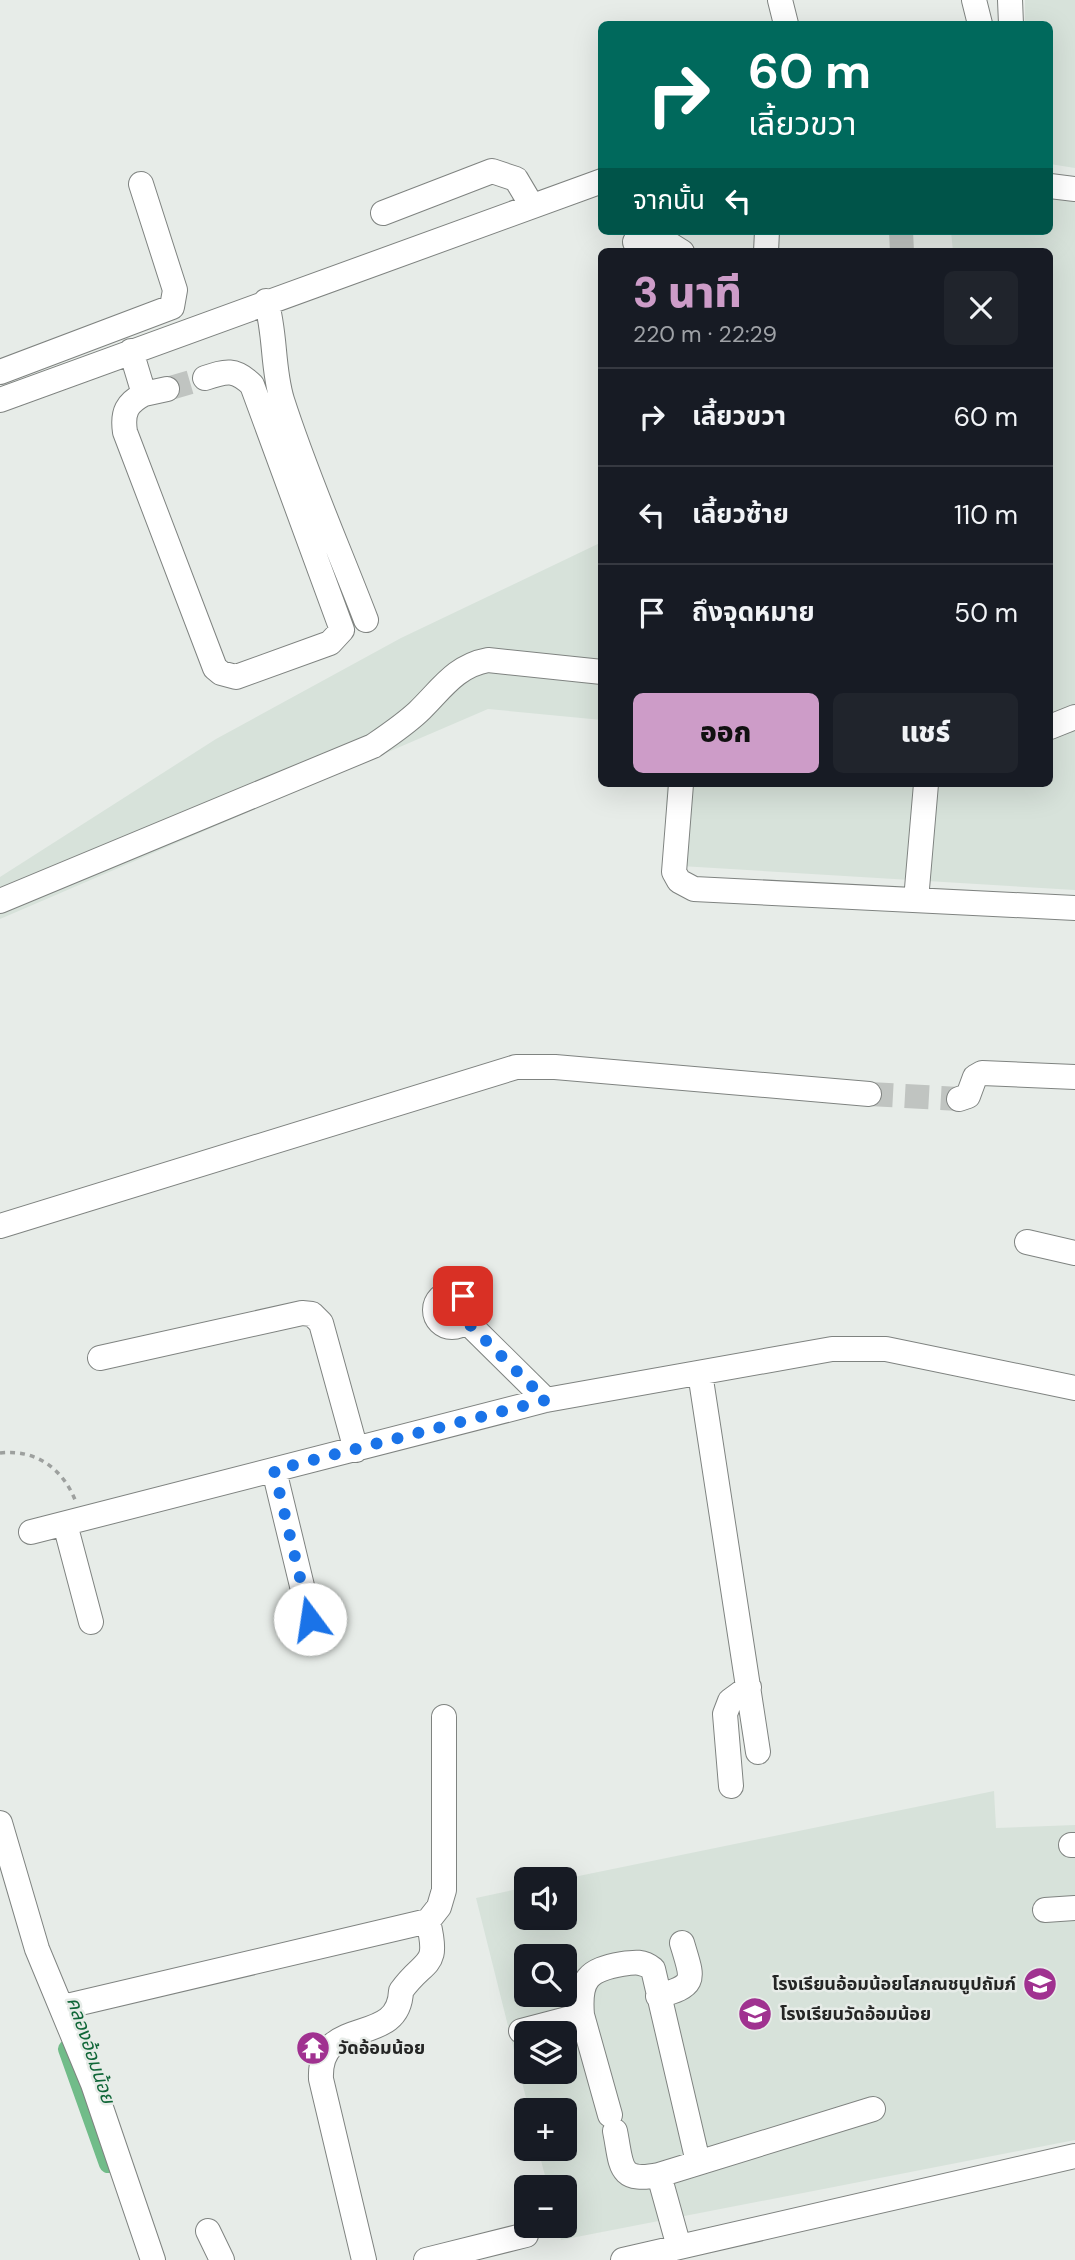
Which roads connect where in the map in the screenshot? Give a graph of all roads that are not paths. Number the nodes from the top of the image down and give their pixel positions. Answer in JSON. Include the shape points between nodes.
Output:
{"nodes":[{"id":1,"x":779,"y":0,"type":"edge"},
{"id":2,"x":974,"y":0,"type":"edge"},
{"id":3,"x":1010,"y":0,"type":"edge"},
{"id":4,"x":785,"y":21,"type":"edge"},
{"id":5,"x":979,"y":21,"type":"edge"},
{"id":6,"x":1011,"y":21,"type":"edge"},
{"id":7,"x":598,"y":182,"type":"edge"},
{"id":8,"x":141,"y":184,"type":"dead end"},
{"id":9,"x":1053,"y":186,"type":"edge"},
{"id":10,"x":1075,"y":189,"type":"edge"},
{"id":11,"x":532,"y":206,"type":"junction"},
{"id":12,"x":383,"y":213,"type":"dead end"},
{"id":13,"x":635,"y":242,"type":"edge"},
{"id":14,"x":676,"y":248,"type":"edge"},
{"id":15,"x":266,"y":301,"type":"junction"},
{"id":16,"x":80,"y":342,"type":"junction"},
{"id":17,"x":131,"y":351,"type":"junction"},
{"id":18,"x":88,"y":367,"type":"junction"},
{"id":19,"x":0,"y":372,"type":"edge"},
{"id":20,"x":205,"y":378,"type":"tunnel mouth"},
{"id":21,"x":0,"y":400,"type":"edge"},
{"id":22,"x":366,"y":620,"type":"dead end"},
{"id":23,"x":598,"y":672,"type":"edge"},
{"id":24,"x":1075,"y":717,"type":"edge"},
{"id":25,"x":1053,"y":726,"type":"edge"},
{"id":26,"x":681,"y":787,"type":"edge"},
{"id":27,"x":926,"y":787,"type":"edge"},
{"id":28,"x":916,"y":900,"type":"junction"},
{"id":29,"x":0,"y":901,"type":"edge"},
{"id":30,"x":1075,"y":908,"type":"edge"},
{"id":31,"x":1075,"y":1077,"type":"edge"},
{"id":32,"x":869,"y":1094,"type":"tunnel mouth"},
{"id":33,"x":958,"y":1099,"type":"dead end"},
{"id":34,"x":0,"y":1226,"type":"edge"},
{"id":35,"x":1027,"y":1242,"type":"dead end"},
{"id":36,"x":1075,"y":1253,"type":"edge"},
{"id":37,"x":466,"y":1321,"type":"dead end"},
{"id":38,"x":100,"y":1358,"type":"dead end"},
{"id":39,"x":700,"y":1373,"type":"junction"},
{"id":40,"x":1075,"y":1388,"type":"edge"},
{"id":41,"x":546,"y":1400,"type":"junction"},
{"id":42,"x":356,"y":1450,"type":"junction"},
{"id":43,"x":274,"y":1470,"type":"junction"},
{"id":44,"x":74,"y":1522,"type":"junction"},
{"id":45,"x":31,"y":1532,"type":"dead end"},
{"id":46,"x":310,"y":1619,"type":"dead end"},
{"id":47,"x":92,"y":1622,"type":"dead end"},
{"id":48,"x":748,"y":1687,"type":"junction"},
{"id":49,"x":444,"y":1717,"type":"dead end"},
{"id":50,"x":758,"y":1752,"type":"dead end"},
{"id":51,"x":731,"y":1786,"type":"dead end"},
{"id":52,"x":0,"y":1823,"type":"edge"},
{"id":53,"x":1075,"y":1908,"type":"edge"},
{"id":54,"x":1045,"y":1910,"type":"dead end"},
{"id":55,"x":428,"y":1921,"type":"junction"},
{"id":56,"x":682,"y":1943,"type":"dead end"},
{"id":57,"x":658,"y":1996,"type":"junction"},
{"id":58,"x":63,"y":2007,"type":"junction"},
{"id":59,"x":582,"y":2015,"type":"junction"},
{"id":60,"x":559,"y":2021,"type":"edge"},
{"id":61,"x":873,"y":2109,"type":"dead end"},
{"id":62,"x":1075,"y":2156,"type":"edge"},
{"id":63,"x":698,"y":2162,"type":"junction"},
{"id":64,"x":659,"y":2175,"type":"junction"},
{"id":65,"x":208,"y":2231,"type":"dead end"},
{"id":66,"x":514,"y":2238,"type":"edge"},
{"id":67,"x":679,"y":2247,"type":"junction"},
{"id":68,"x":722,"y":2249,"type":"edge"},
{"id":69,"x":153,"y":2260,"type":"edge"},
{"id":70,"x":222,"y":2260,"type":"edge"},
{"id":71,"x":364,"y":2260,"type":"edge"},
{"id":72,"x":426,"y":2260,"type":"edge"},
{"id":73,"x":622,"y":2260,"type":"edge"}],
"edges":[{"from":1,"to":4,"type":"street"},
{"from":2,"to":5,"type":"street"},
{"from":3,"to":6,"type":"street"},
{"from":7,"to":11,"type":"street"},
{"from":8,"to":16,"type":"street","via":[[176,299],[166,312]]},
{"from":9,"to":10,"type":"street"},
{"from":11,"to":12,"type":"street","via":[[516,179],[492,171]]},
{"from":11,"to":15,"type":"street"},
{"from":13,"to":14,"type":"street","via":[[666,242]]},
{"from":15,"to":17,"type":"street"},
{"from":15,"to":22,"type":"street","via":[[282,402]]},
{"from":16,"to":18,"type":"street"},
{"from":16,"to":19,"type":"street"},
{"from":17,"to":18,"type":"street"},
{"from":17,"to":20,"type":"street","via":[[156,392],[130,402],[125,410],[125,432],[215,668],[236,677],[330,643],[342,630],[252,386],[228,370]]},
{"from":18,"to":21,"type":"street"},
{"from":23,"to":29,"type":"street","via":[[488,660],[472,663],[458,671],[403,726],[373,746]]},
{"from":24,"to":25,"type":"street"},
{"from":26,"to":28,"type":"street","via":[[674,872],[679,881],[694,889]]},
{"from":27,"to":28,"type":"street"},
{"from":28,"to":30,"type":"street"},
{"from":31,"to":33,"type":"street","via":[[982,1073],[975,1077],[968,1096]]},
{"from":32,"to":34,"type":"street","via":[[516,1067]]},
{"from":35,"to":36,"type":"street"},
{"from":37,"to":41,"type":"street"},
{"from":38,"to":42,"type":"street","via":[[312,1314],[321,1323]]},
{"from":39,"to":40,"type":"street","via":[[832,1349],[886,1349]]},
{"from":39,"to":41,"type":"street"},
{"from":39,"to":48,"type":"street"},
{"from":41,"to":42,"type":"street"},
{"from":42,"to":43,"type":"street"},
{"from":43,"to":44,"type":"street"},
{"from":43,"to":46,"type":"street"},
{"from":44,"to":45,"type":"street"},
{"from":44,"to":47,"type":"street"},
{"from":48,"to":50,"type":"street"},
{"from":48,"to":51,"type":"street","via":[[730,1701],[725,1714]]},
{"from":49,"to":55,"type":"street","via":[[444,1890]]},
{"from":52,"to":58,"type":"street","via":[[37,1949]]},
{"from":53,"to":54,"type":"street"},
{"from":55,"to":58,"type":"street"},
{"from":55,"to":71,"type":"street","via":[[434,1947],[431,1960],[401,1991],[395,2015],[387,2023],[343,2037],[320,2063]]},
{"from":56,"to":57,"type":"street","via":[[690,1984]]},
{"from":57,"to":59,"type":"street","via":[[653,1969],[646,1963],[597,1968],[584,1987]]},
{"from":57,"to":63,"type":"street"},
{"from":58,"to":69,"type":"street"},
{"from":59,"to":60,"type":"street"},
{"from":59,"to":64,"type":"street","via":[[624,2172],[640,2179]]},
{"from":61,"to":63,"type":"street"},
{"from":62,"to":68,"type":"street"},
{"from":63,"to":64,"type":"street"},
{"from":64,"to":67,"type":"street"},
{"from":65,"to":70,"type":"street"},
{"from":66,"to":72,"type":"street"},
{"from":67,"to":68,"type":"street"},
{"from":67,"to":73,"type":"street"}]}
